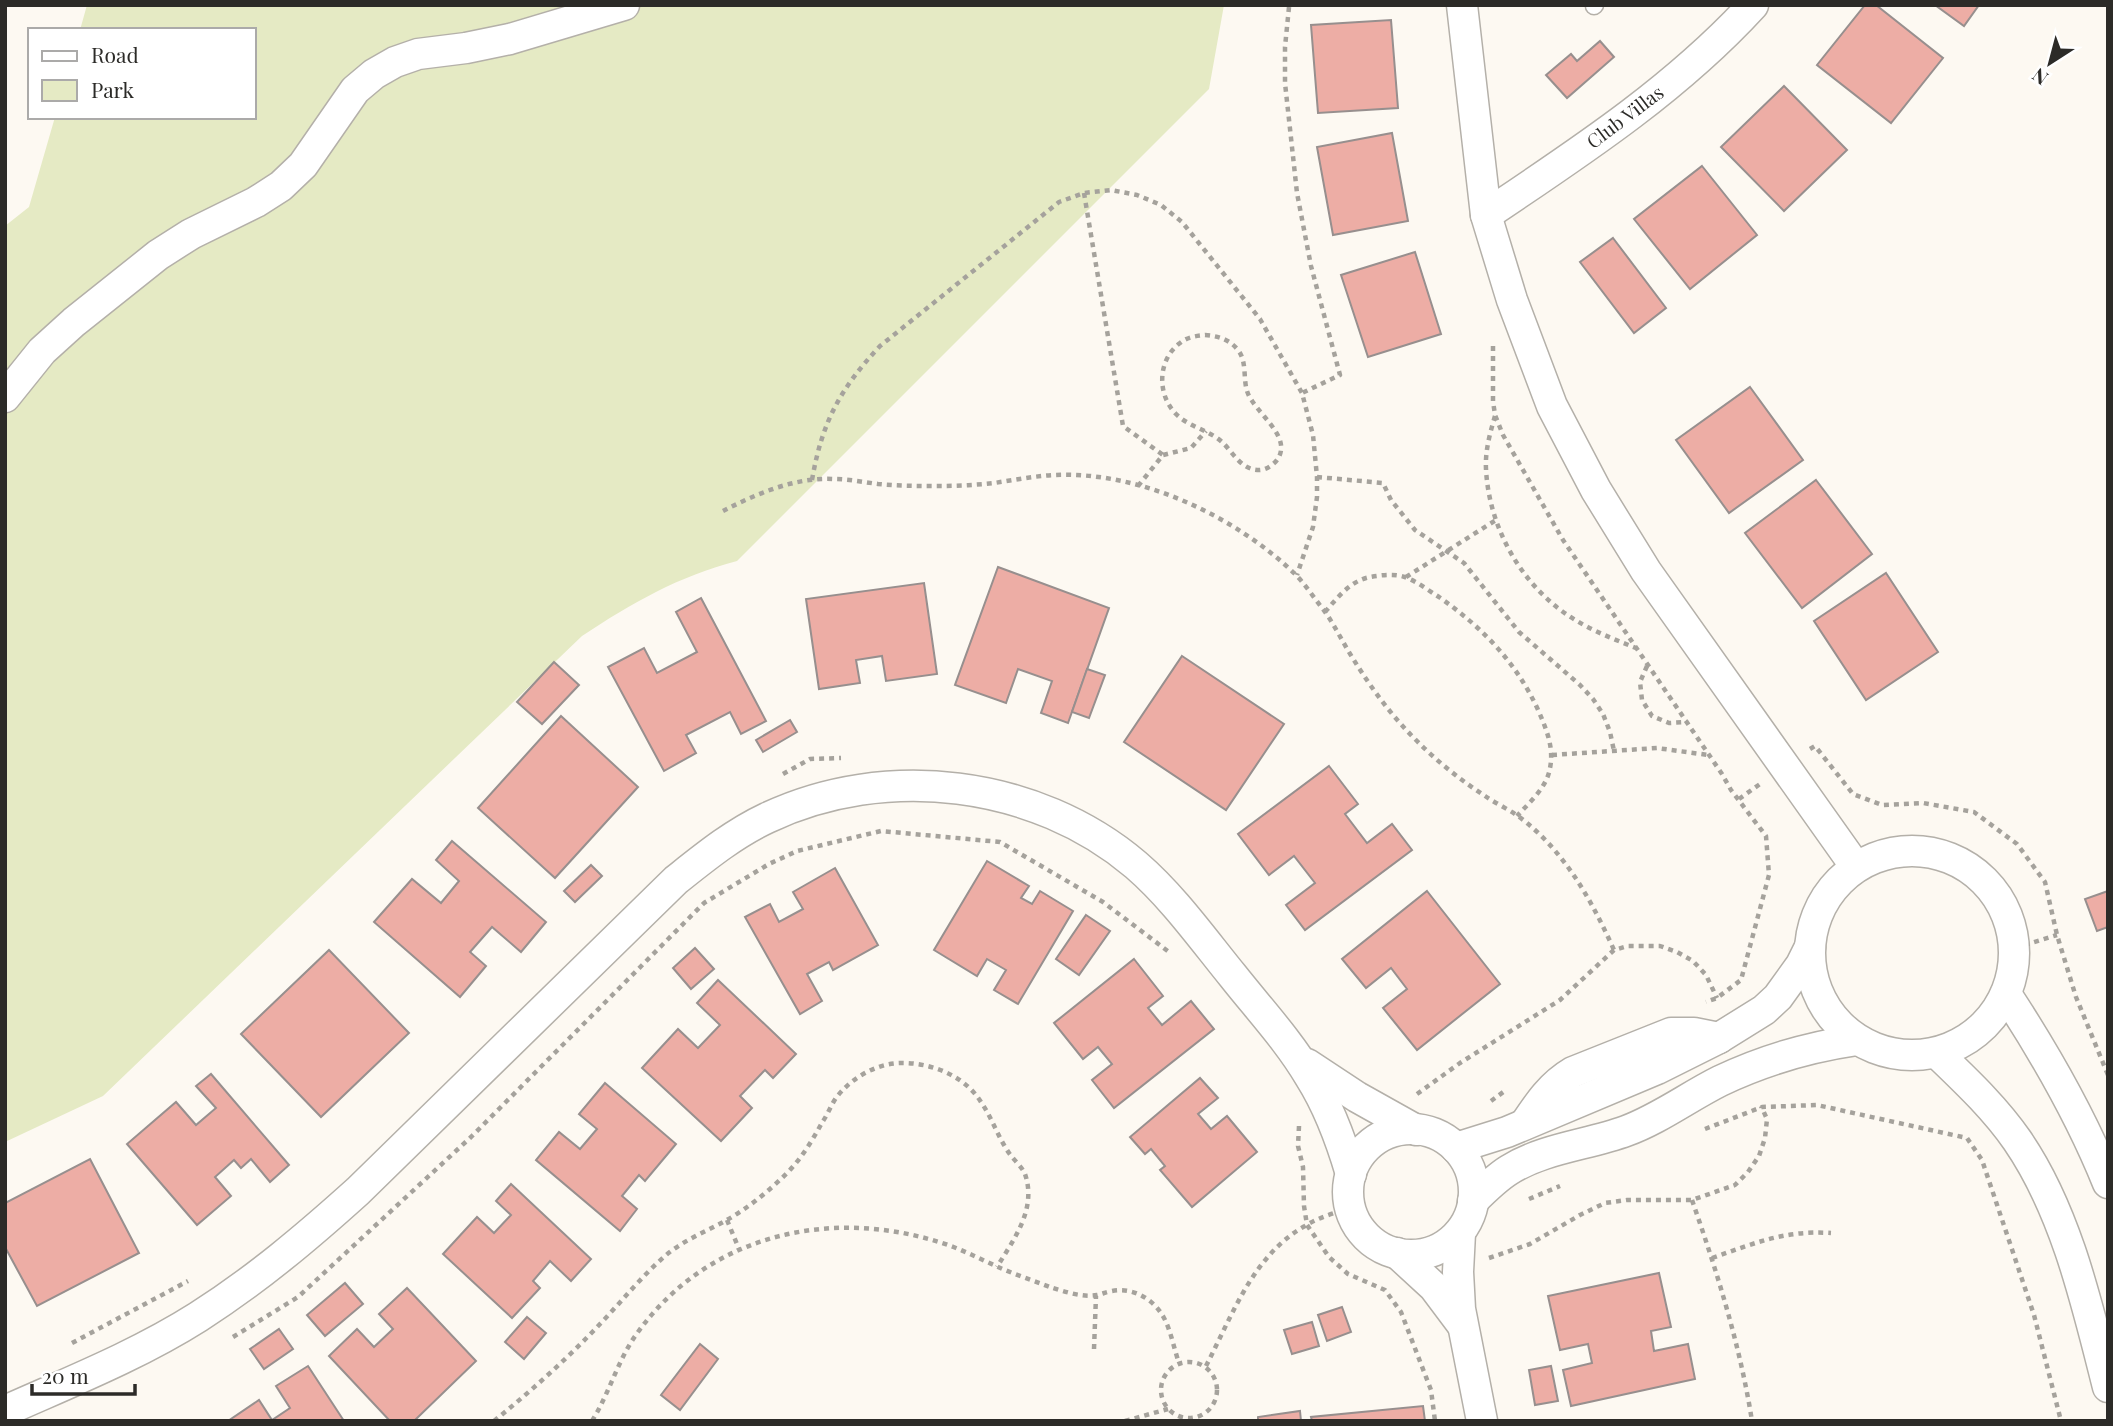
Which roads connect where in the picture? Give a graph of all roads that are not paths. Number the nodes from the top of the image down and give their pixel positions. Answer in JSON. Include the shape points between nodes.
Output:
{"nodes":[{"id":1,"x":624,"y":5,"type":"edge"},
{"id":2,"x":1461,"y":5,"type":"edge"},
{"id":3,"x":1753,"y":5,"type":"edge"},
{"id":4,"x":1486,"y":215,"type":"junction"},
{"id":5,"x":5,"y":397,"type":"edge"},
{"id":6,"x":1856,"y":867,"type":"junction"},
{"id":7,"x":1810,"y":947,"type":"junction"},
{"id":8,"x":2006,"y":994,"type":"junction"},
{"id":9,"x":1857,"y":1040,"type":"junction"},
{"id":10,"x":1937,"y":1053,"type":"junction"},
{"id":11,"x":1298,"y":1057,"type":"junction"},
{"id":12,"x":1416,"y":1130,"type":"junction"},
{"id":13,"x":1456,"y":1148,"type":"junction"},
{"id":14,"x":1351,"y":1174,"type":"junction"},
{"id":15,"x":2108,"y":1183,"type":"edge"},
{"id":16,"x":1474,"y":1201,"type":"junction"},
{"id":17,"x":1460,"y":1233,"type":"junction"},
{"id":18,"x":1397,"y":1254,"type":"junction"},
{"id":19,"x":1463,"y":1327,"type":"junction"},
{"id":20,"x":2108,"y":1387,"type":"edge"},
{"id":21,"x":5,"y":1411,"type":"edge"},
{"id":22,"x":1482,"y":1421,"type":"edge"}],
"edges":[{"from":1,"to":5,"type":"street","via":[[510,39],[418,54],[374,74],[355,90],[303,165],[281,186],[158,255],[74,322]]},
{"from":2,"to":4,"type":"street"},
{"from":3,"to":4,"type":"street","name":"Club Villas","via":[[1641,108]]},
{"from":4,"to":6,"type":"street","via":[[1552,406],[1596,490],[1646,571]]},
{"from":6,"to":7,"type":"street","via":[[1841,879],[1819,910]]},
{"from":6,"to":8,"type":"street","via":[[1902,851],[1925,852],[1969,868],[2002,903],[2011,925],[2014,972]]},
{"from":7,"to":9,"type":"street","via":[[1816,990],[1826,1009]]},
{"from":7,"to":13,"type":"street","via":[[1778,997],[1726,1034],[1671,1033],[1573,1072],[1552,1086],[1525,1124]]},
{"from":8,"to":10,"type":"street","via":[[1979,1032]]},
{"from":8,"to":15,"type":"street","via":[[2064,1087]]},
{"from":9,"to":10,"type":"street","via":[[1896,1055]]},
{"from":9,"to":16,"type":"street","via":[[1784,1055],[1746,1069],[1626,1131],[1510,1169]]},
{"from":10,"to":20,"type":"street","via":[[1980,1094],[2017,1140],[2047,1192],[2087,1302]]},
{"from":11,"to":12,"type":"street"},
{"from":11,"to":14,"type":"street","via":[[1330,1113]]},
{"from":11,"to":21,"type":"street","via":[[1175,903],[1135,864],[1089,832],[1038,808],[985,792],[930,786],[874,787],[820,798],[767,818],[719,845],[676,880],[358,1191],[253,1279],[136,1351]]},
{"from":12,"to":13,"type":"street","via":[[1431,1132]]},
{"from":12,"to":14,"type":"street","via":[[1399,1130],[1368,1146]]},
{"from":13,"to":16,"type":"street","via":[[1471,1172]]},
{"from":14,"to":18,"type":"street","via":[[1350,1208],[1357,1223],[1368,1237]]},
{"from":16,"to":17,"type":"street"},
{"from":17,"to":18,"type":"street","via":[[1432,1252]]},
{"from":17,"to":19,"type":"street"},
{"from":18,"to":19,"type":"street","via":[[1434,1287]]},
{"from":19,"to":22,"type":"street"}]}
